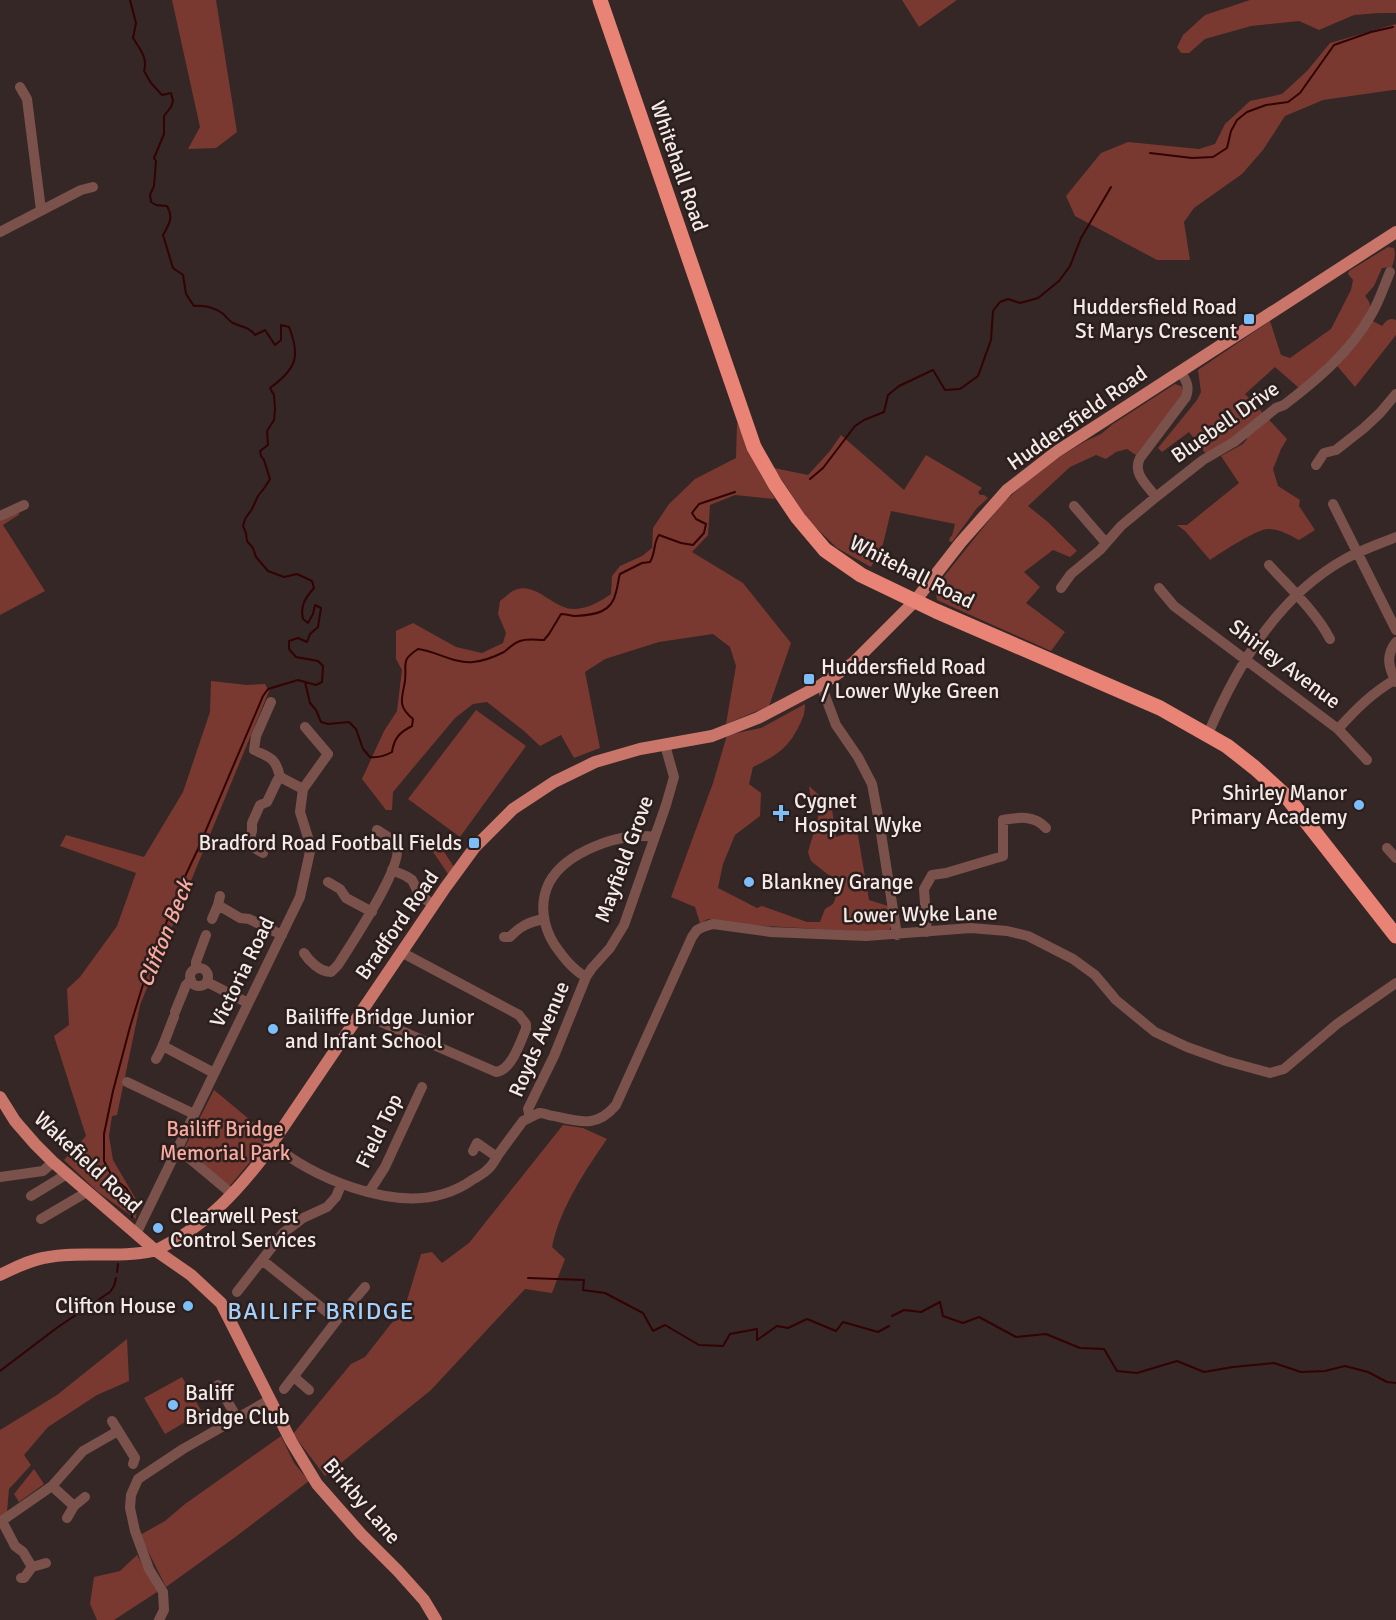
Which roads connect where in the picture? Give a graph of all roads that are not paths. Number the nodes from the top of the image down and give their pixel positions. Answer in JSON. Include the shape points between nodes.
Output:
{"nodes":[{"id":1,"x":600,"y":0,"type":"edge"},
{"id":2,"x":20,"y":87,"type":"dead end"},
{"id":3,"x":93,"y":187,"type":"dead end"},
{"id":4,"x":41,"y":210,"type":"junction"},
{"id":5,"x":0,"y":232,"type":"edge"},
{"id":6,"x":1396,"y":232,"type":"edge"},
{"id":7,"x":1390,"y":272,"type":"dead end"},
{"id":8,"x":1180,"y":371,"type":"junction"},
{"id":9,"x":1396,"y":394,"type":"edge"},
{"id":10,"x":1316,"y":465,"type":"dead end"},
{"id":11,"x":1156,"y":497,"type":"junction"},
{"id":12,"x":1333,"y":504,"type":"dead end"},
{"id":13,"x":24,"y":505,"type":"dead end"},
{"id":14,"x":1074,"y":506,"type":"dead end"},
{"id":15,"x":0,"y":516,"type":"edge"},
{"id":16,"x":1396,"y":537,"type":"edge"},
{"id":17,"x":1106,"y":543,"type":"junction"},
{"id":18,"x":1358,"y":553,"type":"junction"},
{"id":19,"x":1269,"y":565,"type":"dead end"},
{"id":20,"x":1061,"y":588,"type":"dead end"},
{"id":21,"x":1159,"y":588,"type":"dead end"},
{"id":22,"x":1296,"y":594,"type":"junction"},
{"id":23,"x":915,"y":601,"type":"junction"},
{"id":24,"x":1396,"y":630,"type":"edge"},
{"id":25,"x":1330,"y":639,"type":"dead end"},
{"id":26,"x":1396,"y":642,"type":"edge"},
{"id":27,"x":1246,"y":659,"type":"junction"},
{"id":28,"x":1396,"y":681,"type":"edge"},
{"id":29,"x":821,"y":685,"type":"junction"},
{"id":30,"x":271,"y":702,"type":"dead end"},
{"id":31,"x":305,"y":727,"type":"dead end"},
{"id":32,"x":1338,"y":729,"type":"junction"},
{"id":33,"x":724,"y":732,"type":"joint"},
{"id":34,"x":1208,"y":734,"type":"junction"},
{"id":35,"x":665,"y":745,"type":"junction"},
{"id":36,"x":1367,"y":760,"type":"dead end"},
{"id":37,"x":280,"y":778,"type":"junction"},
{"id":38,"x":303,"y":789,"type":"junction"},
{"id":39,"x":1046,"y":828,"type":"dead end"},
{"id":40,"x":377,"y":830,"type":"dead end"},
{"id":41,"x":654,"y":837,"type":"junction"},
{"id":42,"x":232,"y":843,"type":"dead end"},
{"id":43,"x":248,"y":844,"type":"junction"},
{"id":44,"x":1387,"y":848,"type":"dead end"},
{"id":45,"x":263,"y":853,"type":"dead end"},
{"id":46,"x":1396,"y":858,"type":"edge"},
{"id":47,"x":392,"y":870,"type":"junction"},
{"id":48,"x":328,"y":882,"type":"dead end"},
{"id":49,"x":433,"y":905,"type":"junction"},
{"id":50,"x":372,"y":912,"type":"junction"},
{"id":51,"x":212,"y":919,"type":"dead end"},
{"id":52,"x":544,"y":919,"type":"junction"},
{"id":53,"x":927,"y":932,"type":"junction"},
{"id":54,"x":206,"y":935,"type":"dead end"},
{"id":55,"x":282,"y":935,"type":"junction"},
{"id":56,"x":897,"y":935,"type":"junction"},
{"id":57,"x":1396,"y":936,"type":"edge"},
{"id":58,"x":504,"y":937,"type":"dead end"},
{"id":59,"x":304,"y":952,"type":"dead end"},
{"id":60,"x":400,"y":952,"type":"junction"},
{"id":61,"x":196,"y":969,"type":"junction"},
{"id":62,"x":586,"y":976,"type":"junction"},
{"id":63,"x":191,"y":980,"type":"junction"},
{"id":64,"x":207,"y":982,"type":"junction"},
{"id":65,"x":1396,"y":982,"type":"edge"},
{"id":66,"x":248,"y":1003,"type":"junction"},
{"id":67,"x":360,"y":1013,"type":"junction"},
{"id":68,"x":163,"y":1046,"type":"junction"},
{"id":69,"x":156,"y":1059,"type":"dead end"},
{"id":70,"x":214,"y":1073,"type":"junction"},
{"id":71,"x":127,"y":1082,"type":"dead end"},
{"id":72,"x":422,"y":1087,"type":"dead end"},
{"id":73,"x":0,"y":1097,"type":"edge"},
{"id":74,"x":194,"y":1114,"type":"junction"},
{"id":75,"x":530,"y":1117,"type":"junction"},
{"id":76,"x":273,"y":1144,"type":"junction"},
{"id":77,"x":477,"y":1144,"type":"dead end"},
{"id":78,"x":177,"y":1148,"type":"junction"},
{"id":79,"x":497,"y":1157,"type":"junction"},
{"id":80,"x":53,"y":1162,"type":"junction"},
{"id":81,"x":67,"y":1174,"type":"junction"},
{"id":82,"x":0,"y":1177,"type":"edge"},
{"id":83,"x":341,"y":1185,"type":"junction"},
{"id":84,"x":87,"y":1192,"type":"junction"},
{"id":85,"x":369,"y":1192,"type":"junction"},
{"id":86,"x":232,"y":1194,"type":"junction"},
{"id":87,"x":31,"y":1196,"type":"dead end"},
{"id":88,"x":41,"y":1219,"type":"dead end"},
{"id":89,"x":131,"y":1230,"type":"junction"},
{"id":90,"x":156,"y":1250,"type":"junction"},
{"id":91,"x":118,"y":1254,"type":"junction"},
{"id":92,"x":262,"y":1260,"type":"junction"},
{"id":93,"x":0,"y":1275,"type":"edge"},
{"id":94,"x":365,"y":1287,"type":"dead end"},
{"id":95,"x":237,"y":1292,"type":"dead end"},
{"id":96,"x":337,"y":1320,"type":"junction"},
{"id":97,"x":294,"y":1377,"type":"junction"},
{"id":98,"x":218,"y":1385,"type":"dead end"},
{"id":99,"x":284,"y":1389,"type":"dead end"},
{"id":100,"x":309,"y":1390,"type":"dead end"},
{"id":101,"x":269,"y":1400,"type":"junction"},
{"id":102,"x":237,"y":1418,"type":"junction"},
{"id":103,"x":133,"y":1464,"type":"dead end"},
{"id":104,"x":52,"y":1486,"type":"junction"},
{"id":105,"x":85,"y":1497,"type":"dead end"},
{"id":106,"x":74,"y":1506,"type":"junction"},
{"id":107,"x":67,"y":1518,"type":"dead end"},
{"id":108,"x":1,"y":1522,"type":"edge"},
{"id":109,"x":46,"y":1563,"type":"dead end"},
{"id":110,"x":32,"y":1567,"type":"junction"},
{"id":111,"x":21,"y":1578,"type":"dead end"},
{"id":112,"x":159,"y":1620,"type":"edge"},
{"id":113,"x":436,"y":1620,"type":"edge"}],
"edges":[{"from":1,"to":23,"type":"highway","name":"Whitehall Road","via":[[754,447],[798,518],[825,550],[861,574]]},
{"from":2,"to":4,"type":"street","via":[[27,99]]},
{"from":3,"to":4,"type":"street"},
{"from":4,"to":5,"type":"street"},
{"from":6,"to":8,"type":"main road","name":"Huddersfield Road"},
{"from":7,"to":11,"type":"street","name":"Bluebell Drive","via":[[1371,315],[1330,368]]},
{"from":8,"to":11,"type":"street","via":[[1187,381],[1186,397],[1137,464],[1139,475]]},
{"from":8,"to":23,"type":"main road","name":"Huddersfield Road","via":[[1056,452],[1007,490]]},
{"from":9,"to":10,"type":"street","via":[[1364,428],[1336,450],[1324,453]]},
{"from":11,"to":17,"type":"street","name":"Bluebell Drive"},
{"from":12,"to":18,"type":"street"},
{"from":13,"to":15,"type":"street"},
{"from":14,"to":17,"type":"street"},
{"from":16,"to":18,"type":"street"},
{"from":17,"to":20,"type":"street","name":"Bluebell Drive"},
{"from":18,"to":22,"type":"street"},
{"from":18,"to":24,"type":"street"},
{"from":19,"to":22,"type":"street"},
{"from":21,"to":27,"type":"street","name":"Shirley Avenue","via":[[1174,606]]},
{"from":22,"to":25,"type":"street"},
{"from":22,"to":27,"type":"street"},
{"from":23,"to":29,"type":"main road","name":"Huddersfield Road","via":[[853,663]]},
{"from":23,"to":34,"type":"highway","name":"Whitehall Road","via":[[1160,708]]},
{"from":26,"to":28,"type":"street","via":[[1391,649],[1389,668]]},
{"from":27,"to":32,"type":"street","name":"Shirley Avenue"},
{"from":27,"to":34,"type":"street"},
{"from":28,"to":32,"type":"street","via":[[1372,694]]},
{"from":29,"to":33,"type":"main road","name":"Huddersfield Road"},
{"from":29,"to":56,"type":"street","via":[[836,725],[872,784]]},
{"from":30,"to":37,"type":"street","via":[[254,750],[272,758]]},
{"from":31,"to":38,"type":"street","via":[[328,754]]},
{"from":32,"to":36,"type":"street","name":"Shirley Avenue"},
{"from":33,"to":35,"type":"main road","name":"Bradford Road"},
{"from":34,"to":57,"type":"highway","name":"Whitehall Road","via":[[1287,797]]},
{"from":35,"to":41,"type":"street","name":"Mayfield Grove","via":[[674,777]]},
{"from":35,"to":49,"type":"main road","name":"Bradford Road","via":[[595,762],[554,782],[513,809],[475,847]]},
{"from":37,"to":38,"type":"street"},
{"from":37,"to":43,"type":"street","via":[[267,802],[260,805]]},
{"from":38,"to":55,"type":"street","name":"Victoria Road","via":[[300,812],[311,847],[300,897]]},
{"from":39,"to":53,"type":"street","via":[[1022,816],[1003,820],[1003,856],[932,875],[924,889]]},
{"from":40,"to":47,"type":"street","via":[[396,844]]},
{"from":41,"to":52,"type":"street","via":[[610,840],[565,864],[549,882],[543,903]]},
{"from":41,"to":62,"type":"street","name":"Mayfield Grove","via":[[624,925]]},
{"from":42,"to":43,"type":"street"},
{"from":43,"to":45,"type":"street"},
{"from":44,"to":46,"type":"street"},
{"from":47,"to":49,"type":"street","via":[[412,880],[419,894]]},
{"from":47,"to":50,"type":"street"},
{"from":48,"to":50,"type":"street"},
{"from":49,"to":60,"type":"main road","name":"Bradford Road"},
{"from":50,"to":59,"type":"street","via":[[331,972],[324,972],[309,961]]},
{"from":51,"to":55,"type":"street","via":[[219,901],[240,918]]},
{"from":52,"to":58,"type":"street","via":[[520,926],[510,937]]},
{"from":52,"to":62,"type":"street","via":[[559,952]]},
{"from":53,"to":56,"type":"street","name":"Lower Wyke Lane"},
{"from":53,"to":65,"type":"street","name":"Lower Wyke Lane","via":[[971,928],[1028,936],[1095,975],[1116,1000],[1155,1032],[1186,1047],[1270,1073],[1284,1069],[1337,1024]]},
{"from":54,"to":61,"type":"street"},
{"from":55,"to":66,"type":"street","name":"Victoria Road"},
{"from":56,"to":75,"type":"street","name":"Lower Wyke Lane","via":[[771,932],[713,924],[703,927],[692,937],[610,1113],[582,1123],[540,1113]]},
{"from":60,"to":67,"type":"main road","name":"Bradford Road"},
{"from":60,"to":67,"type":"street","via":[[519,1015],[526,1029],[509,1064],[496,1072]]},
{"from":61,"to":63,"type":"street"},
{"from":61,"to":64,"type":"street","via":[[206,972]]},
{"from":62,"to":75,"type":"street","name":"Royds Avenue","via":[[528,1109]]},
{"from":63,"to":64,"type":"street","via":[[200,986]]},
{"from":63,"to":68,"type":"street"},
{"from":64,"to":66,"type":"street"},
{"from":66,"to":70,"type":"street","name":"Victoria Road"},
{"from":67,"to":76,"type":"main road","name":"Bradford Road"},
{"from":68,"to":69,"type":"street"},
{"from":68,"to":70,"type":"street"},
{"from":70,"to":74,"type":"street","name":"Victoria Road"},
{"from":71,"to":74,"type":"street"},
{"from":72,"to":85,"type":"street","name":"Field Top","via":[[385,1167]]},
{"from":73,"to":80,"type":"main road","name":"Wakefield Road","via":[[15,1121]]},
{"from":74,"to":78,"type":"street","name":"Victoria Road"},
{"from":75,"to":79,"type":"street"},
{"from":76,"to":83,"type":"street","via":[[285,1155]]},
{"from":76,"to":86,"type":"main road","name":"Bradford Road"},
{"from":77,"to":79,"type":"street"},
{"from":78,"to":86,"type":"street"},
{"from":78,"to":89,"type":"street","name":"Victoria Road"},
{"from":79,"to":85,"type":"street","via":[[487,1170],[444,1194],[406,1199]]},
{"from":80,"to":81,"type":"main road","name":"Wakefield Road"},
{"from":80,"to":82,"type":"street","via":[[43,1172]]},
{"from":81,"to":84,"type":"main road","name":"Wakefield Road"},
{"from":81,"to":87,"type":"street"},
{"from":83,"to":85,"type":"street"},
{"from":83,"to":92,"type":"street","via":[[327,1207],[288,1229]]},
{"from":84,"to":88,"type":"street"},
{"from":84,"to":89,"type":"main road","name":"Wakefield Road"},
{"from":86,"to":90,"type":"main road","name":"Bradford Road","via":[[187,1233]]},
{"from":89,"to":90,"type":"main road","name":"Wakefield Road"},
{"from":89,"to":91,"type":"main road","via":[[131,1240]]},
{"from":90,"to":91,"type":"main road","name":"Bradford Road"},
{"from":90,"to":101,"type":"main road","name":"Wakefield Road","via":[[221,1303]]},
{"from":91,"to":93,"type":"main road","name":"Bradford Road","via":[[41,1258]]},
{"from":92,"to":95,"type":"street"},
{"from":92,"to":96,"type":"street"},
{"from":94,"to":96,"type":"street"},
{"from":96,"to":97,"type":"street"},
{"from":97,"to":99,"type":"street"},
{"from":97,"to":100,"type":"street"},
{"from":98,"to":102,"type":"street"},
{"from":101,"to":102,"type":"street"},
{"from":101,"to":113,"type":"main road","name":"Birkby Lane","via":[[317,1484],[424,1600]]},
{"from":102,"to":112,"type":"street","via":[[138,1479],[131,1495],[135,1531],[163,1593],[164,1610]]},
{"from":103,"to":104,"type":"street","via":[[135,1458],[115,1426],[83,1451]]},
{"from":104,"to":106,"type":"street"},
{"from":104,"to":108,"type":"street"},
{"from":105,"to":106,"type":"street"},
{"from":106,"to":107,"type":"street"},
{"from":108,"to":110,"type":"street"},
{"from":109,"to":110,"type":"street"},
{"from":110,"to":111,"type":"street"}]}
